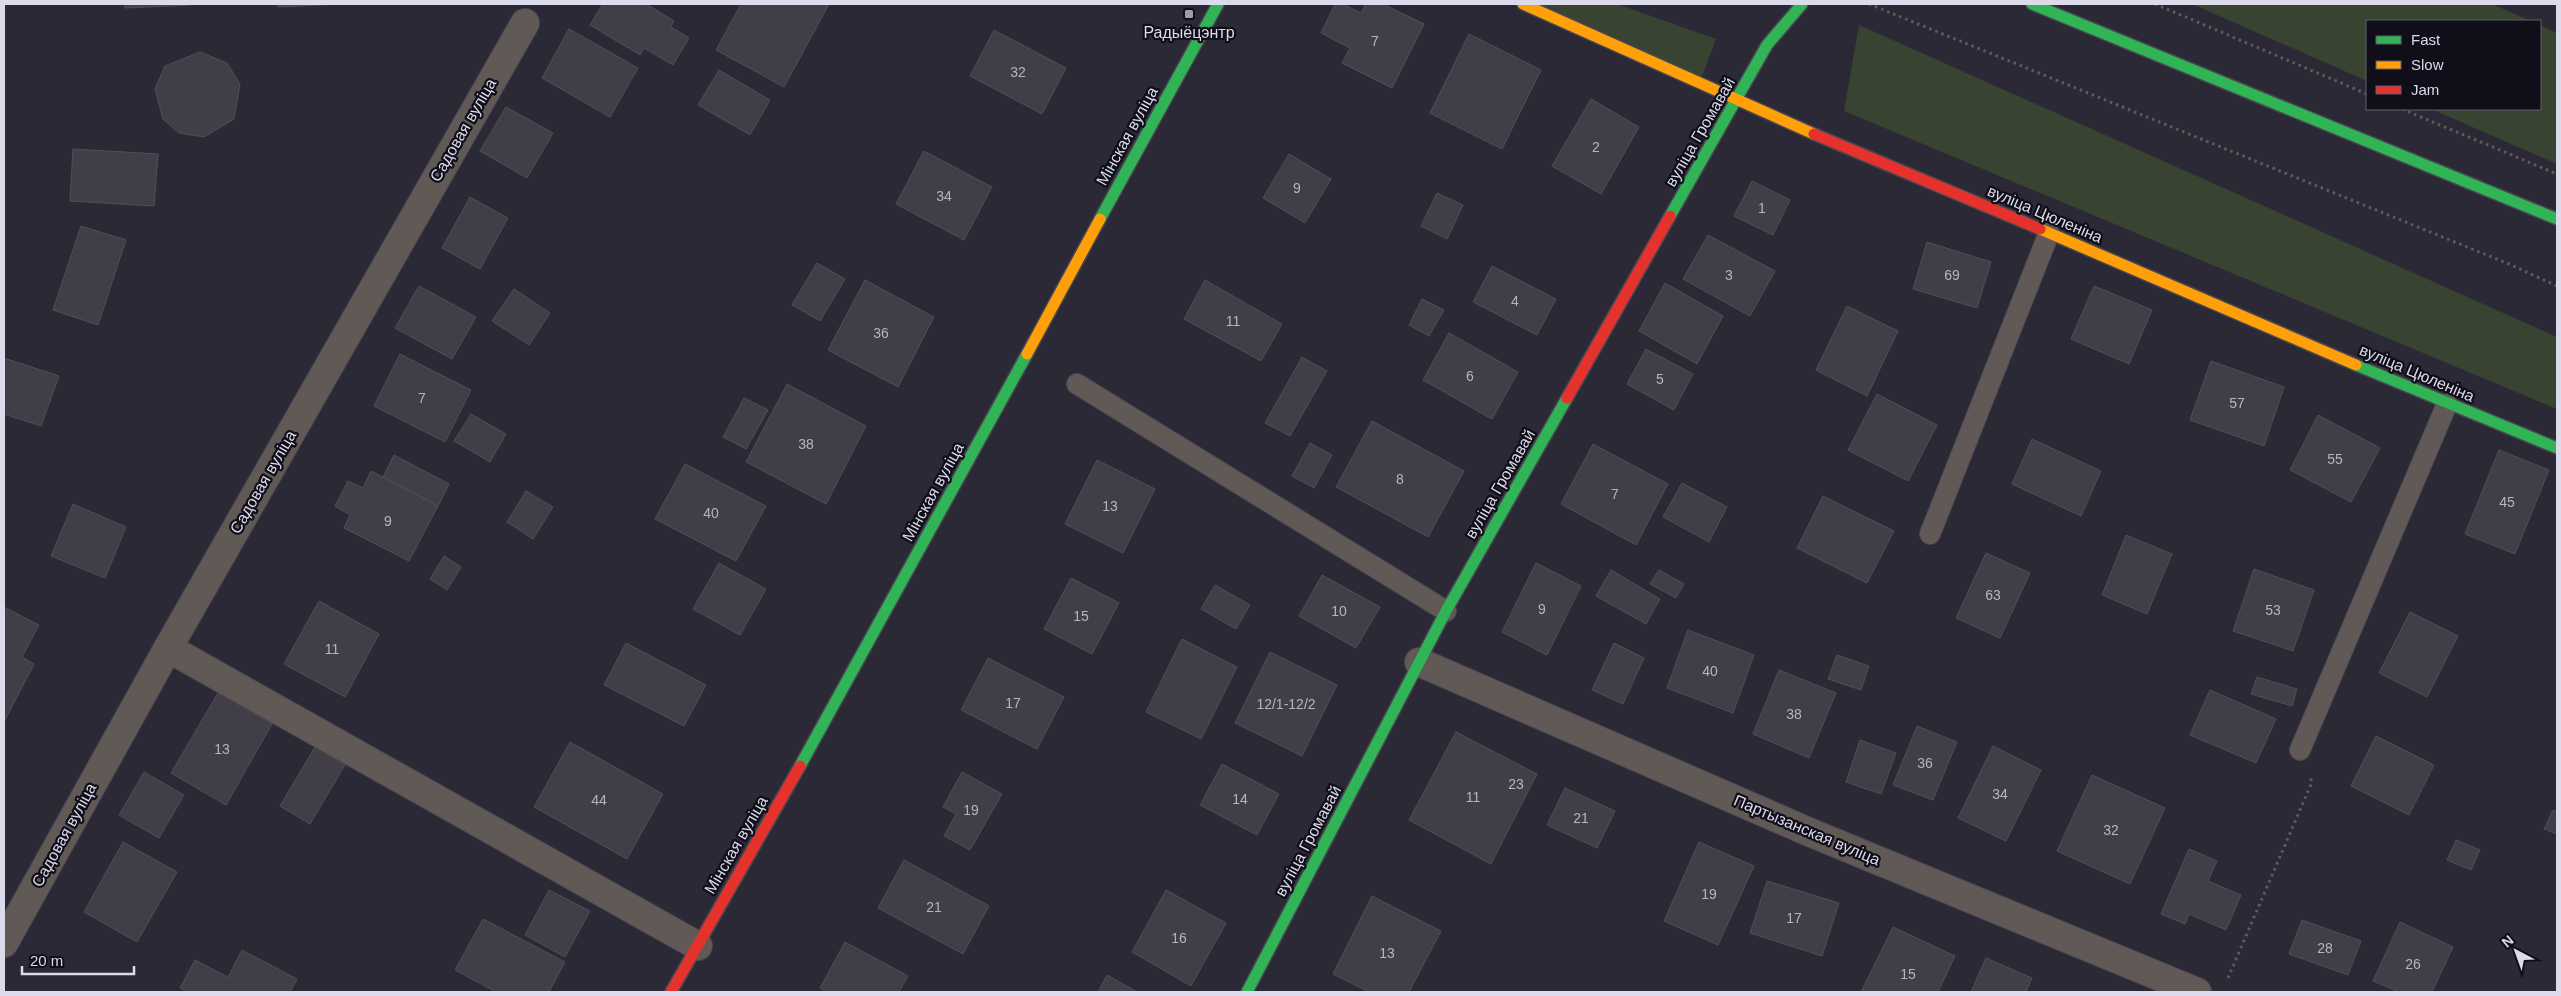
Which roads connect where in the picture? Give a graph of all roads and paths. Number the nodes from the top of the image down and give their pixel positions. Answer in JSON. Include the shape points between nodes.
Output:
{"nodes":[{"id":1,"x":1218,"y":4,"type":"edge"},
{"id":2,"x":1523,"y":4,"type":"edge"},
{"id":3,"x":1802,"y":4,"type":"edge"},
{"id":4,"x":1869,"y":4,"type":"edge"},
{"id":5,"x":2032,"y":4,"type":"edge"},
{"id":6,"x":2155,"y":4,"type":"edge"},
{"id":7,"x":525,"y":23,"type":"dead end"},
{"id":8,"x":2366,"y":94,"type":"edge"},
{"id":9,"x":1736,"y":102,"type":"junction"},
{"id":10,"x":2404,"y":110,"type":"edge"},
{"id":11,"x":2557,"y":174,"type":"edge"},
{"id":12,"x":2557,"y":219,"type":"edge"},
{"id":13,"x":2049,"y":233,"type":"junction"},
{"id":14,"x":2557,"y":286,"type":"edge"},
{"id":15,"x":1076,"y":384,"type":"dead end"},
{"id":16,"x":2447,"y":404,"type":"junction"},
{"id":17,"x":2557,"y":448,"type":"edge"},
{"id":18,"x":1930,"y":534,"type":"dead end"},
{"id":19,"x":1446,"y":611,"type":"junction"},
{"id":20,"x":168,"y":648,"type":"junction"},
{"id":21,"x":1419,"y":662,"type":"junction"},
{"id":22,"x":2300,"y":750,"type":"joint"},
{"id":23,"x":4,"y":943,"type":"edge"},
{"id":24,"x":698,"y":946,"type":"junction"},
{"id":25,"x":2226,"y":983,"type":"dead end"},
{"id":26,"x":1250,"y":991,"type":"edge"},
{"id":27,"x":671,"y":992,"type":"edge"},
{"id":28,"x":2197,"y":992,"type":"edge"}],
"edges":[{"from":1,"to":24,"type":"street","name":"Мінская вуліца","via":[[817,737]]},
{"from":2,"to":9,"type":"street","name":"вуліца Цюленіна","via":[[1700,82]]},
{"from":3,"to":9,"type":"street","name":"вуліца Громавай","via":[[1767,45]]},
{"from":4,"to":14,"type":"path"},
{"from":5,"to":12,"type":"street"},
{"from":6,"to":8,"type":"path"},
{"from":7,"to":20,"type":"street","name":"Садовая вуліца"},
{"from":9,"to":13,"type":"street","name":"вуліца Цюленіна"},
{"from":9,"to":19,"type":"street","name":"вуліца Громавай"},
{"from":10,"to":11,"type":"path"},
{"from":13,"to":16,"type":"street","name":"вуліца Цюленіна"},
{"from":13,"to":18,"type":"lane"},
{"from":15,"to":19,"type":"lane"},
{"from":16,"to":17,"type":"street","name":"вуліца Цюленіна"},
{"from":16,"to":22,"type":"lane"},
{"from":19,"to":21,"type":"street","name":"вуліца Громавай"},
{"from":20,"to":23,"type":"street","name":"Садовая вуліца"},
{"from":20,"to":24,"type":"street"},
{"from":21,"to":26,"type":"street","name":"вуліца Громавай"},
{"from":21,"to":28,"type":"street","name":"Партызанская вуліца","via":[[1800,828]]},
{"from":22,"to":25,"type":"path","via":[[2312,782]]},
{"from":24,"to":27,"type":"street","name":"Мінская вуліца"}]}
